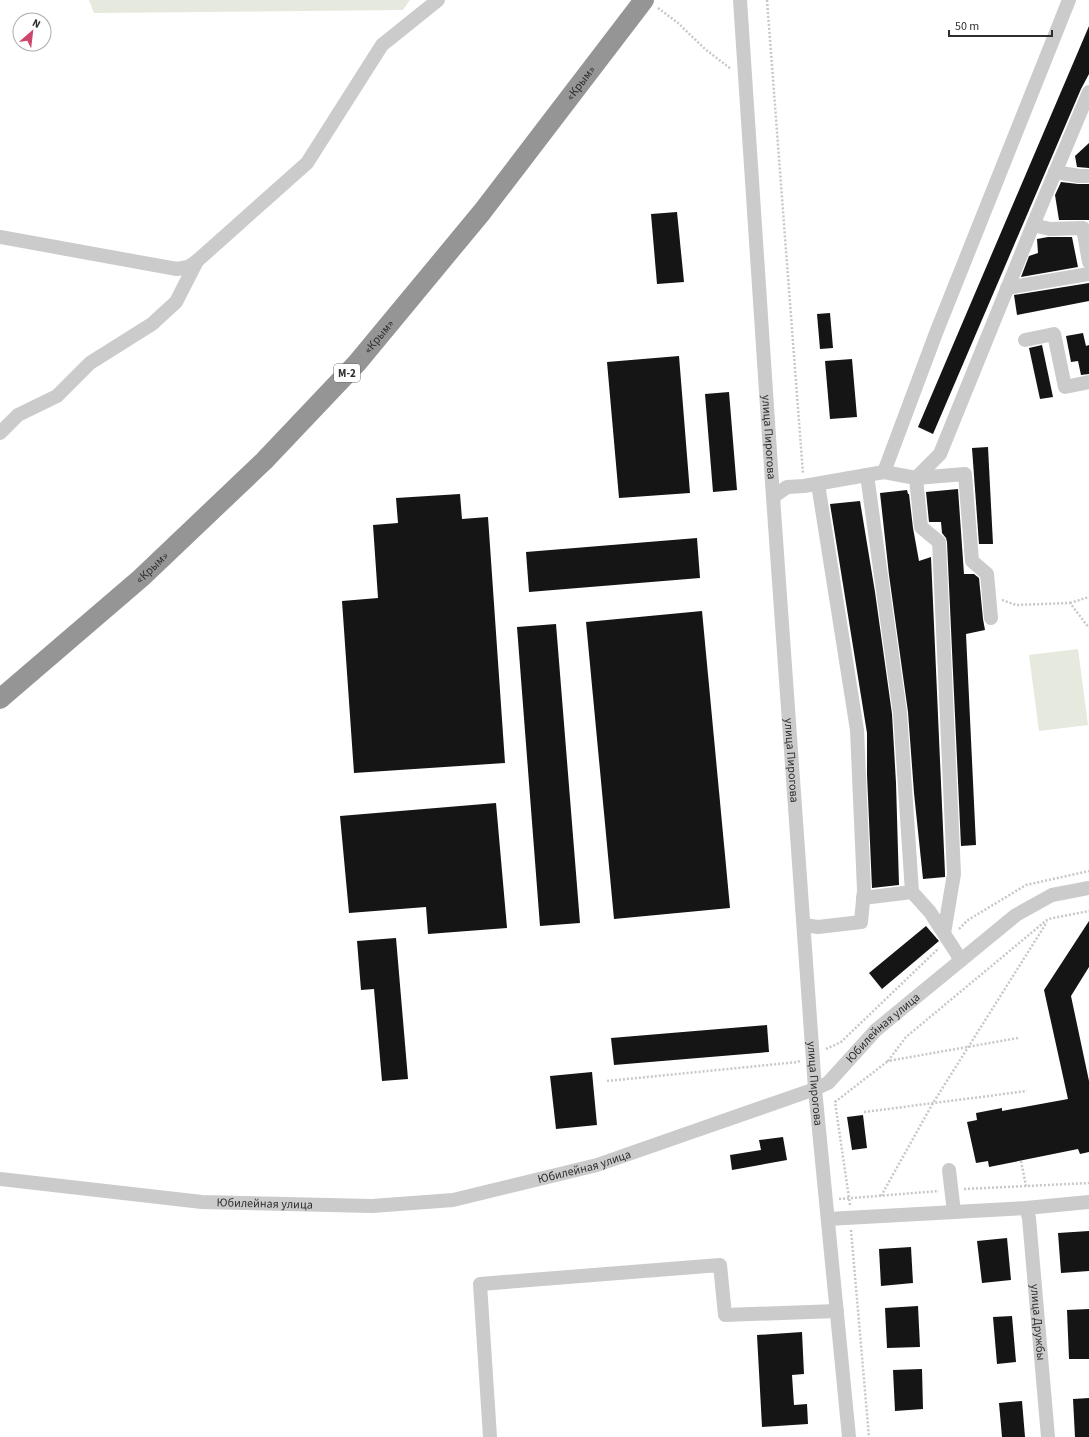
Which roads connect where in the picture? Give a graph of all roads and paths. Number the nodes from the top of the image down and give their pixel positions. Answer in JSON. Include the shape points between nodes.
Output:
{"nodes":[{"id":1,"x":438,"y":0,"type":"edge"},
{"id":2,"x":740,"y":0,"type":"edge"},
{"id":3,"x":767,"y":0,"type":"edge"},
{"id":4,"x":1069,"y":0,"type":"edge"},
{"id":5,"x":648,"y":2,"type":"edge"},
{"id":6,"x":746,"y":83,"type":"junction"},
{"id":7,"x":1089,"y":92,"type":"edge"},
{"id":8,"x":1055,"y":172,"type":"junction"},
{"id":9,"x":1089,"y":176,"type":"edge"},
{"id":10,"x":1033,"y":225,"type":"junction"},
{"id":11,"x":0,"y":237,"type":"edge"},
{"id":12,"x":197,"y":261,"type":"junction"},
{"id":13,"x":1089,"y":262,"type":"edge"},
{"id":14,"x":1089,"y":274,"type":"edge"},
{"id":15,"x":1007,"y":288,"type":"junction"},
{"id":16,"x":1025,"y":340,"type":"dead end"},
{"id":17,"x":1089,"y":382,"type":"edge"},
{"id":18,"x":0,"y":433,"type":"edge"},
{"id":19,"x":884,"y":472,"type":"junction"},
{"id":20,"x":867,"y":475,"type":"junction"},
{"id":21,"x":916,"y":478,"type":"junction"},
{"id":22,"x":811,"y":485,"type":"junction"},
{"id":23,"x":773,"y":496,"type":"junction"},
{"id":24,"x":1089,"y":596,"type":"edge"},
{"id":25,"x":989,"y":600,"type":"junction"},
{"id":26,"x":1070,"y":603,"type":"junction"},
{"id":27,"x":991,"y":618,"type":"dead end"},
{"id":28,"x":1089,"y":628,"type":"edge"},
{"id":29,"x":0,"y":699,"type":"edge"},
{"id":30,"x":1089,"y":871,"type":"edge"},
{"id":31,"x":1089,"y":888,"type":"edge"},
{"id":32,"x":912,"y":892,"type":"junction"},
{"id":33,"x":863,"y":898,"type":"junction"},
{"id":34,"x":1089,"y":911,"type":"edge"},
{"id":35,"x":1048,"y":920,"type":"junction"},
{"id":36,"x":804,"y":925,"type":"junction"},
{"id":37,"x":946,"y":936,"type":"junction"},
{"id":38,"x":961,"y":960,"type":"junction"},
{"id":39,"x":1018,"y":1038,"type":"dead end"},
{"id":40,"x":967,"y":1048,"type":"junction"},
{"id":41,"x":813,"y":1055,"type":"junction"},
{"id":42,"x":888,"y":1061,"type":"junction"},
{"id":43,"x":607,"y":1081,"type":"dead end"},
{"id":44,"x":816,"y":1089,"type":"junction"},
{"id":45,"x":1027,"y":1091,"type":"dead end"},
{"id":46,"x":933,"y":1103,"type":"junction"},
{"id":47,"x":864,"y":1112,"type":"dead end"},
{"id":48,"x":1021,"y":1161,"type":"dead end"},
{"id":49,"x":949,"y":1170,"type":"dead end"},
{"id":50,"x":0,"y":1179,"type":"edge"},
{"id":51,"x":1026,"y":1186,"type":"dead end"},
{"id":52,"x":881,"y":1196,"type":"dead end"},
{"id":53,"x":1089,"y":1202,"type":"edge"},
{"id":54,"x":1026,"y":1208,"type":"junction"},
{"id":55,"x":954,"y":1212,"type":"junction"},
{"id":56,"x":850,"y":1218,"type":"junction"},
{"id":57,"x":828,"y":1219,"type":"junction"},
{"id":58,"x":837,"y":1311,"type":"junction"},
{"id":59,"x":490,"y":1437,"type":"edge"},
{"id":60,"x":849,"y":1437,"type":"edge"},
{"id":61,"x":868,"y":1437,"type":"edge"},
{"id":62,"x":1048,"y":1437,"type":"edge"}],
"edges":[{"from":1,"to":12,"type":"street","via":[[382,44],[307,163]]},
{"from":2,"to":6,"type":"street","name":"улица Пирогова"},
{"from":3,"to":22,"type":"path"},
{"from":4,"to":19,"type":"street","via":[[939,326]]},
{"from":5,"to":6,"type":"path","via":[[678,23]]},
{"from":5,"to":29,"type":"highway","name":"«Крым»","number":"М-2","via":[[420,288],[351,368],[264,462],[147,573]]},
{"from":6,"to":23,"type":"street","name":"улица Пирогова"},
{"from":7,"to":8,"type":"street"},
{"from":8,"to":9,"type":"street"},
{"from":8,"to":10,"type":"street"},
{"from":10,"to":13,"type":"street","via":[[1050,229],[1083,228]]},
{"from":10,"to":15,"type":"street"},
{"from":11,"to":12,"type":"street","via":[[177,269],[188,267]]},
{"from":12,"to":18,"type":"street","via":[[176,302],[152,324],[90,363],[57,396],[18,415]]},
{"from":14,"to":15,"type":"street"},
{"from":15,"to":21,"type":"street","via":[[940,454]]},
{"from":16,"to":17,"type":"street","via":[[1054,334],[1065,387]]},
{"from":19,"to":20,"type":"street"},
{"from":19,"to":21,"type":"street"},
{"from":20,"to":22,"type":"street"},
{"from":20,"to":32,"type":"street","via":[[900,713]]},
{"from":21,"to":25,"type":"street","via":[[965,474],[972,561],[987,574]]},
{"from":21,"to":37,"type":"street","via":[[921,527],[939,542],[954,874]]},
{"from":22,"to":23,"type":"street","via":[[787,487]]},
{"from":22,"to":33,"type":"street","via":[[857,730]]},
{"from":23,"to":36,"type":"street","name":"улица Пирогова"},
{"from":24,"to":26,"type":"path"},
{"from":25,"to":26,"type":"path","via":[[1001,599],[1016,605]]},
{"from":25,"to":27,"type":"street"},
{"from":26,"to":28,"type":"path"},
{"from":30,"to":37,"type":"path","via":[[1026,885]]},
{"from":31,"to":38,"type":"street","name":"Юбилейная улица","via":[[1052,895],[1016,915]]},
{"from":32,"to":33,"type":"street"},
{"from":32,"to":37,"type":"street","via":[[930,912]]},
{"from":33,"to":36,"type":"street","via":[[861,922],[818,927]]},
{"from":34,"to":35,"type":"path"},
{"from":35,"to":40,"type":"path"},
{"from":35,"to":42,"type":"path","via":[[906,1036]]},
{"from":36,"to":41,"type":"street","name":"улица Пирогова"},
{"from":37,"to":38,"type":"street"},
{"from":37,"to":41,"type":"path","via":[[841,1042]]},
{"from":38,"to":44,"type":"street","name":"Юбилейная улица","via":[[876,1030],[828,1083]]},
{"from":39,"to":40,"type":"path"},
{"from":40,"to":42,"type":"path"},
{"from":40,"to":46,"type":"path"},
{"from":41,"to":43,"type":"path","via":[[798,1062]]},
{"from":41,"to":44,"type":"street","name":"улица Пирогова"},
{"from":42,"to":56,"type":"path","via":[[835,1102]]},
{"from":44,"to":50,"type":"street","name":"Юбилейная улица","via":[[597,1165],[453,1200],[372,1206],[202,1202]]},
{"from":44,"to":57,"type":"street","name":"улица Пирогова"},
{"from":45,"to":46,"type":"path"},
{"from":46,"to":47,"type":"path"},
{"from":46,"to":52,"type":"path"},
{"from":48,"to":51,"type":"path"},
{"from":49,"to":55,"type":"street"},
{"from":53,"to":54,"type":"street"},
{"from":54,"to":55,"type":"street"},
{"from":54,"to":62,"type":"street","name":"улица Дружбы","via":[[1030,1218]]},
{"from":55,"to":56,"type":"street"},
{"from":56,"to":57,"type":"street"},
{"from":56,"to":61,"type":"path"},
{"from":57,"to":58,"type":"street","name":"улица Пирогова"},
{"from":58,"to":59,"type":"street","via":[[725,1314],[720,1265],[480,1284]]},
{"from":58,"to":60,"type":"street","name":"улица Пирогова"}]}
